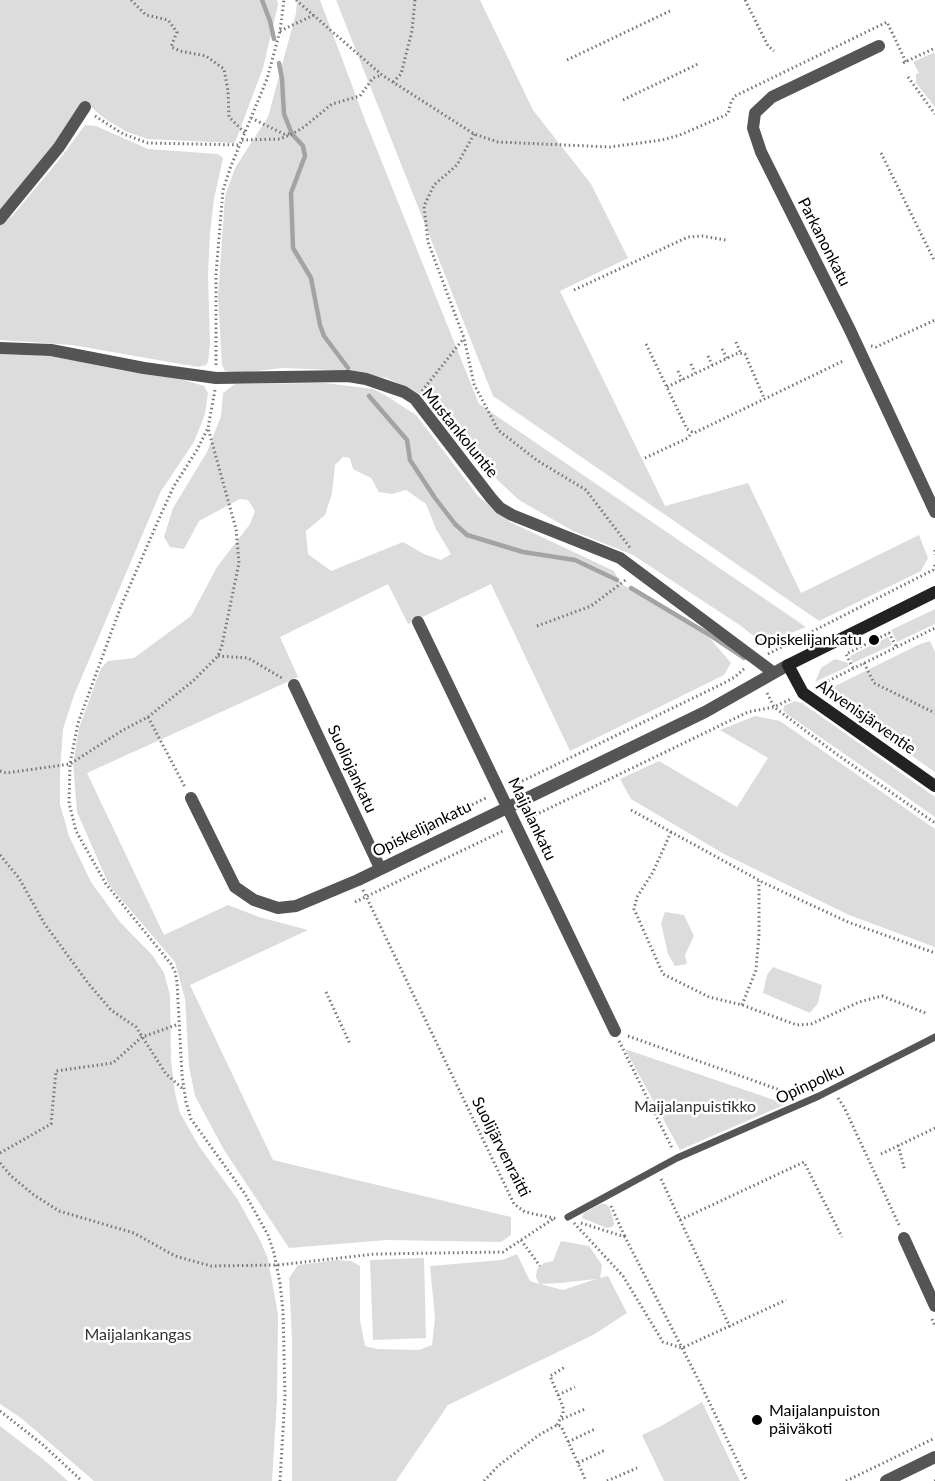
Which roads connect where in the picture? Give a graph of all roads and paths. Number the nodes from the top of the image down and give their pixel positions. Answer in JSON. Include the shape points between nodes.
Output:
{"nodes":[{"id":1,"x":131,"y":0,"type":"edge"},
{"id":2,"x":284,"y":0,"type":"edge"},
{"id":3,"x":296,"y":0,"type":"edge"},
{"id":4,"x":415,"y":0,"type":"edge"},
{"id":5,"x":745,"y":0,"type":"edge"},
{"id":6,"x":672,"y":10,"type":"dead end"},
{"id":7,"x":314,"y":15,"type":"junction"},
{"id":8,"x":280,"y":31,"type":"junction"},
{"id":9,"x":879,"y":46,"type":"dead end"},
{"id":10,"x":935,"y":48,"type":"edge"},
{"id":11,"x":774,"y":51,"type":"dead end"},
{"id":12,"x":567,"y":60,"type":"dead end"},
{"id":13,"x":903,"y":63,"type":"dead end"},
{"id":14,"x":698,"y":64,"type":"dead end"},
{"id":15,"x":382,"y":75,"type":"junction"},
{"id":16,"x":908,"y":77,"type":"dead end"},
{"id":17,"x":393,"y":82,"type":"junction"},
{"id":18,"x":623,"y":100,"type":"dead end"},
{"id":19,"x":731,"y":102,"type":"dead end"},
{"id":20,"x":85,"y":107,"type":"joint"},
{"id":21,"x":935,"y":114,"type":"edge"},
{"id":22,"x":251,"y":118,"type":"junction"},
{"id":23,"x":245,"y":133,"type":"junction"},
{"id":24,"x":292,"y":134,"type":"junction"},
{"id":25,"x":474,"y":134,"type":"junction"},
{"id":26,"x":242,"y":140,"type":"junction"},
{"id":27,"x":240,"y":145,"type":"junction"},
{"id":28,"x":880,"y":153,"type":"dead end"},
{"id":29,"x":0,"y":219,"type":"edge"},
{"id":30,"x":726,"y":240,"type":"dead end"},
{"id":31,"x":935,"y":262,"type":"edge"},
{"id":32,"x":574,"y":290,"type":"dead end"},
{"id":33,"x":935,"y":320,"type":"edge"},
{"id":34,"x":464,"y":338,"type":"junction"},
{"id":35,"x":736,"y":342,"type":"dead end"},
{"id":36,"x":646,"y":344,"type":"dead end"},
{"id":37,"x":0,"y":348,"type":"edge"},
{"id":38,"x":859,"y":349,"type":"junction"},
{"id":39,"x":722,"y":350,"type":"dead end"},
{"id":40,"x":741,"y":354,"type":"junction"},
{"id":41,"x":708,"y":356,"type":"dead end"},
{"id":42,"x":726,"y":358,"type":"junction"},
{"id":43,"x":843,"y":361,"type":"dead end"},
{"id":44,"x":691,"y":364,"type":"dead end"},
{"id":45,"x":712,"y":365,"type":"junction"},
{"id":46,"x":678,"y":371,"type":"dead end"},
{"id":47,"x":695,"y":373,"type":"junction"},
{"id":48,"x":216,"y":378,"type":"junction"},
{"id":49,"x":682,"y":380,"type":"junction"},
{"id":50,"x":667,"y":387,"type":"junction"},
{"id":51,"x":765,"y":398,"type":"junction"},
{"id":52,"x":415,"y":399,"type":"junction"},
{"id":53,"x":208,"y":428,"type":"junction"},
{"id":54,"x":692,"y":432,"type":"junction"},
{"id":55,"x":645,"y":458,"type":"dead end"},
{"id":56,"x":935,"y":512,"type":"edge"},
{"id":57,"x":935,"y":550,"type":"edge"},
{"id":58,"x":636,"y":555,"type":"dead end"},
{"id":59,"x":935,"y":555,"type":"edge"},
{"id":60,"x":935,"y":565,"type":"edge"},
{"id":61,"x":638,"y":570,"type":"junction"},
{"id":62,"x":935,"y":592,"type":"edge"},
{"id":63,"x":418,"y":622,"type":"dead end"},
{"id":64,"x":537,"y":626,"type":"dead end"},
{"id":65,"x":935,"y":628,"type":"edge"},
{"id":66,"x":896,"y":646,"type":"junction"},
{"id":67,"x":218,"y":656,"type":"junction"},
{"id":68,"x":758,"y":659,"type":"junction"},
{"id":69,"x":864,"y":663,"type":"junction"},
{"id":70,"x":788,"y":665,"type":"junction"},
{"id":71,"x":853,"y":668,"type":"junction"},
{"id":72,"x":774,"y":673,"type":"junction"},
{"id":73,"x":294,"y":685,"type":"joint"},
{"id":74,"x":803,"y":693,"type":"junction"},
{"id":75,"x":774,"y":706,"type":"junction"},
{"id":76,"x":935,"y":713,"type":"edge"},
{"id":77,"x":148,"y":717,"type":"junction"},
{"id":78,"x":70,"y":764,"type":"junction"},
{"id":79,"x":0,"y":771,"type":"edge"},
{"id":80,"x":935,"y":786,"type":"edge"},
{"id":81,"x":500,"y":792,"type":"junction"},
{"id":82,"x":191,"y":798,"type":"joint"},
{"id":83,"x":507,"y":807,"type":"junction"},
{"id":84,"x":631,"y":810,"type":"dead end"},
{"id":85,"x":935,"y":823,"type":"edge"},
{"id":86,"x":516,"y":825,"type":"junction"},
{"id":87,"x":671,"y":832,"type":"junction"},
{"id":88,"x":373,"y":853,"type":"junction"},
{"id":89,"x":0,"y":855,"type":"edge"},
{"id":90,"x":380,"y":868,"type":"junction"},
{"id":91,"x":358,"y":880,"type":"junction"},
{"id":92,"x":759,"y":880,"type":"junction"},
{"id":93,"x":366,"y":897,"type":"junction"},
{"id":94,"x":355,"y":902,"type":"dead end"},
{"id":95,"x":935,"y":953,"type":"edge"},
{"id":96,"x":326,"y":992,"type":"dead end"},
{"id":97,"x":742,"y":1005,"type":"junction"},
{"id":98,"x":928,"y":1014,"type":"dead end"},
{"id":99,"x":179,"y":1023,"type":"junction"},
{"id":100,"x":615,"y":1031,"type":"joint"},
{"id":101,"x":142,"y":1037,"type":"junction"},
{"id":102,"x":935,"y":1037,"type":"edge"},
{"id":103,"x":350,"y":1044,"type":"dead end"},
{"id":104,"x":184,"y":1091,"type":"junction"},
{"id":105,"x":935,"y":1128,"type":"edge"},
{"id":106,"x":898,"y":1146,"type":"junction"},
{"id":107,"x":0,"y":1153,"type":"edge"},
{"id":108,"x":881,"y":1154,"type":"dead end"},
{"id":109,"x":677,"y":1158,"type":"junction"},
{"id":110,"x":0,"y":1163,"type":"edge"},
{"id":111,"x":657,"y":1169,"type":"junction"},
{"id":112,"x":905,"y":1171,"type":"dead end"},
{"id":113,"x":607,"y":1196,"type":"junction"},
{"id":114,"x":568,"y":1217,"type":"junction"},
{"id":115,"x":553,"y":1220,"type":"junction"},
{"id":116,"x":680,"y":1220,"type":"junction"},
{"id":117,"x":625,"y":1237,"type":"junction"},
{"id":118,"x":842,"y":1237,"type":"dead end"},
{"id":119,"x":904,"y":1238,"type":"dead end"},
{"id":120,"x":521,"y":1240,"type":"junction"},
{"id":121,"x":277,"y":1265,"type":"junction"},
{"id":122,"x":540,"y":1266,"type":"dead end"},
{"id":123,"x":786,"y":1300,"type":"dead end"},
{"id":124,"x":935,"y":1306,"type":"edge"},
{"id":125,"x":730,"y":1327,"type":"junction"},
{"id":126,"x":682,"y":1348,"type":"junction"},
{"id":127,"x":565,"y":1367,"type":"dead end"},
{"id":128,"x":575,"y":1387,"type":"dead end"},
{"id":129,"x":558,"y":1395,"type":"junction"},
{"id":130,"x":585,"y":1409,"type":"dead end"},
{"id":131,"x":0,"y":1411,"type":"edge"},
{"id":132,"x":560,"y":1419,"type":"junction"},
{"id":133,"x":557,"y":1425,"type":"junction"},
{"id":134,"x":595,"y":1429,"type":"dead end"},
{"id":135,"x":935,"y":1438,"type":"edge"},
{"id":136,"x":568,"y":1442,"type":"junction"},
{"id":137,"x":605,"y":1450,"type":"dead end"},
{"id":138,"x":935,"y":1457,"type":"edge"},
{"id":139,"x":578,"y":1463,"type":"junction"},
{"id":140,"x":637,"y":1468,"type":"dead end"},
{"id":141,"x":82,"y":1481,"type":"edge"},
{"id":142,"x":280,"y":1481,"type":"edge"},
{"id":143,"x":484,"y":1481,"type":"edge"},
{"id":144,"x":586,"y":1481,"type":"edge"},
{"id":145,"x":607,"y":1481,"type":"edge"},
{"id":146,"x":747,"y":1481,"type":"edge"},
{"id":147,"x":846,"y":1481,"type":"edge"},
{"id":148,"x":886,"y":1481,"type":"edge"}],
"edges":[{"from":1,"to":23,"type":"path","via":[[146,15],[168,20],[177,32],[171,47],[206,56],[224,69],[229,117]]},
{"from":2,"to":8,"type":"path"},
{"from":3,"to":7,"type":"path"},
{"from":4,"to":17,"type":"path","via":[[412,31],[400,74]]},
{"from":5,"to":11,"type":"path"},
{"from":6,"to":12,"type":"path"},
{"from":7,"to":8,"type":"path"},
{"from":7,"to":15,"type":"path"},
{"from":8,"to":22,"type":"path"},
{"from":9,"to":38,"type":"street","name":"Parkanonkatu","via":[[772,97],[755,113],[753,128],[761,152]]},
{"from":10,"to":13,"type":"path"},
{"from":14,"to":18,"type":"path"},
{"from":15,"to":17,"type":"path"},
{"from":15,"to":24,"type":"path","via":[[373,78],[360,96],[332,104]]},
{"from":16,"to":21,"type":"path"},
{"from":17,"to":25,"type":"path"},
{"from":19,"to":25,"type":"path","via":[[728,114],[680,135],[610,147],[498,142]]},
{"from":20,"to":27,"type":"path","via":[[123,134],[148,143]]},
{"from":20,"to":29,"type":"street","via":[[59,147]]},
{"from":22,"to":23,"type":"path"},
{"from":22,"to":24,"type":"path"},
{"from":23,"to":26,"type":"path"},
{"from":24,"to":26,"type":"path","via":[[280,139]]},
{"from":25,"to":34,"type":"path","via":[[457,165],[434,185],[424,206],[428,242]]},
{"from":26,"to":27,"type":"path"},
{"from":27,"to":48,"type":"path","via":[[220,208]]},
{"from":28,"to":31,"type":"path"},
{"from":30,"to":32,"type":"path","via":[[688,237]]},
{"from":33,"to":38,"type":"path","via":[[876,347]]},
{"from":34,"to":52,"type":"path"},
{"from":34,"to":58,"type":"path","via":[[474,384],[498,430],[538,461],[586,490]]},
{"from":35,"to":40,"type":"path"},
{"from":36,"to":50,"type":"path"},
{"from":37,"to":48,"type":"street","name":"Mustankoluntie","via":[[51,350]]},
{"from":38,"to":56,"type":"street","name":"Parkanonkatu"},
{"from":39,"to":42,"type":"path"},
{"from":40,"to":42,"type":"path"},
{"from":40,"to":51,"type":"path","via":[[745,354]]},
{"from":41,"to":45,"type":"path"},
{"from":42,"to":45,"type":"path"},
{"from":43,"to":51,"type":"path"},
{"from":44,"to":47,"type":"path"},
{"from":45,"to":47,"type":"path"},
{"from":46,"to":49,"type":"path"},
{"from":47,"to":49,"type":"path"},
{"from":48,"to":52,"type":"street","name":"Mustankoluntie","via":[[348,376],[376,382]]},
{"from":48,"to":53,"type":"path"},
{"from":49,"to":50,"type":"path"},
{"from":50,"to":54,"type":"path"},
{"from":51,"to":54,"type":"path"},
{"from":52,"to":61,"type":"street","name":"Mustankoluntie","via":[[500,508],[608,552]]},
{"from":53,"to":67,"type":"path","via":[[236,529],[239,563]]},
{"from":53,"to":78,"type":"path","via":[[174,486],[121,606],[78,723]]},
{"from":54,"to":55,"type":"path","via":[[688,438]]},
{"from":57,"to":59,"type":"path"},
{"from":60,"to":68,"type":"path","via":[[933,570]]},
{"from":61,"to":64,"type":"path","via":[[591,606]]},
{"from":61,"to":68,"type":"street","name":"Mustankoluntie"},
{"from":62,"to":70,"type":"main road","name":"Opiskelijankatu"},
{"from":63,"to":81,"type":"street","name":"Maijalankatu"},
{"from":65,"to":66,"type":"path"},
{"from":66,"to":69,"type":"path"},
{"from":66,"to":71,"type":"path","via":[[889,633],[846,654]]},
{"from":67,"to":73,"type":"path","via":[[248,658]]},
{"from":67,"to":77,"type":"path"},
{"from":68,"to":72,"type":"street","name":"Mustankoluntie"},
{"from":68,"to":81,"type":"path","via":[[722,684]]},
{"from":69,"to":71,"type":"path"},
{"from":69,"to":76,"type":"path","via":[[874,683]]},
{"from":70,"to":72,"type":"street","name":"Opiskelijankatu"},
{"from":70,"to":74,"type":"main road","name":"Ahvenisjärventie"},
{"from":71,"to":74,"type":"path"},
{"from":72,"to":83,"type":"street","name":"Opiskelijankatu","via":[[705,712]]},
{"from":73,"to":88,"type":"street","name":"Suoliojankatu"},
{"from":74,"to":75,"type":"path"},
{"from":74,"to":80,"type":"main road","name":"Ahvenisjärventie"},
{"from":75,"to":85,"type":"path"},
{"from":75,"to":86,"type":"path","via":[[748,712]]},
{"from":77,"to":78,"type":"path"},
{"from":77,"to":82,"type":"path"},
{"from":78,"to":79,"type":"path"},
{"from":78,"to":99,"type":"path","via":[[69,803],[76,831],[106,884],[171,964],[177,982]]},
{"from":81,"to":83,"type":"street","name":"Maijalankatu"},
{"from":81,"to":88,"type":"path"},
{"from":82,"to":91,"type":"street","name":"Opiskelijankatu","via":[[235,887],[254,900],[278,908],[296,906]]},
{"from":83,"to":86,"type":"street","name":"Maijalankatu"},
{"from":83,"to":90,"type":"street","name":"Opiskelijankatu"},
{"from":84,"to":87,"type":"path"},
{"from":86,"to":93,"type":"path"},
{"from":86,"to":100,"type":"street","name":"Maijalankatu"},
{"from":87,"to":92,"type":"path"},
{"from":87,"to":97,"type":"path","via":[[634,909],[663,974],[709,997]]},
{"from":88,"to":90,"type":"street","name":"Suoliojankatu"},
{"from":89,"to":101,"type":"path","via":[[88,983]]},
{"from":90,"to":91,"type":"street","name":"Opiskelijankatu"},
{"from":91,"to":93,"type":"path","name":"Suolijärvenraitti"},
{"from":92,"to":95,"type":"path","via":[[848,922]]},
{"from":92,"to":97,"type":"path","via":[[756,970]]},
{"from":93,"to":94,"type":"path"},
{"from":93,"to":115,"type":"path","name":"Suolijärvenraitti","via":[[514,1204],[525,1212]]},
{"from":96,"to":103,"type":"path"},
{"from":97,"to":98,"type":"path","via":[[797,1025],[811,1024],[882,996]]},
{"from":99,"to":101,"type":"path"},
{"from":99,"to":104,"type":"path"},
{"from":100,"to":109,"type":"path"},
{"from":101,"to":104,"type":"path","via":[[166,1074]]},
{"from":101,"to":107,"type":"path","via":[[113,1063],[56,1071],[51,1124]]},
{"from":102,"to":109,"type":"lane","name":"Opinpolku","via":[[819,1096]]},
{"from":104,"to":121,"type":"path","via":[[191,1119],[245,1194],[268,1235]]},
{"from":105,"to":106,"type":"path"},
{"from":106,"to":108,"type":"path"},
{"from":106,"to":112,"type":"path"},
{"from":109,"to":111,"type":"lane","name":"Opinpolku"},
{"from":110,"to":121,"type":"path","via":[[34,1195],[59,1211],[134,1233],[175,1256],[211,1266]]},
{"from":111,"to":113,"type":"lane","name":"Opinpolku"},
{"from":111,"to":116,"type":"path"},
{"from":113,"to":114,"type":"lane","name":"Opinpolku"},
{"from":113,"to":117,"type":"path"},
{"from":114,"to":115,"type":"path","name":"Suolijärvenraitti"},
{"from":114,"to":117,"type":"path"},
{"from":114,"to":126,"type":"path","via":[[622,1276],[663,1342]]},
{"from":115,"to":120,"type":"path"},
{"from":116,"to":118,"type":"path","via":[[804,1162]]},
{"from":116,"to":125,"type":"path"},
{"from":117,"to":126,"type":"path"},
{"from":119,"to":124,"type":"street"},
{"from":120,"to":121,"type":"path","via":[[503,1252],[375,1254]]},
{"from":120,"to":122,"type":"path"},
{"from":121,"to":142,"type":"path","via":[[285,1385]]},
{"from":123,"to":125,"type":"path"},
{"from":125,"to":126,"type":"path"},
{"from":126,"to":146,"type":"path"},
{"from":127,"to":129,"type":"path","via":[[550,1376]]},
{"from":128,"to":129,"type":"path"},
{"from":129,"to":132,"type":"path","via":[[563,1407]]},
{"from":130,"to":132,"type":"path"},
{"from":131,"to":141,"type":"path"},
{"from":132,"to":133,"type":"path"},
{"from":133,"to":136,"type":"path"},
{"from":133,"to":143,"type":"path","via":[[498,1466]]},
{"from":134,"to":136,"type":"path"},
{"from":135,"to":147,"type":"path"},
{"from":136,"to":139,"type":"path"},
{"from":137,"to":139,"type":"path"},
{"from":138,"to":148,"type":"street"},
{"from":139,"to":144,"type":"path"},
{"from":140,"to":145,"type":"path"}]}
